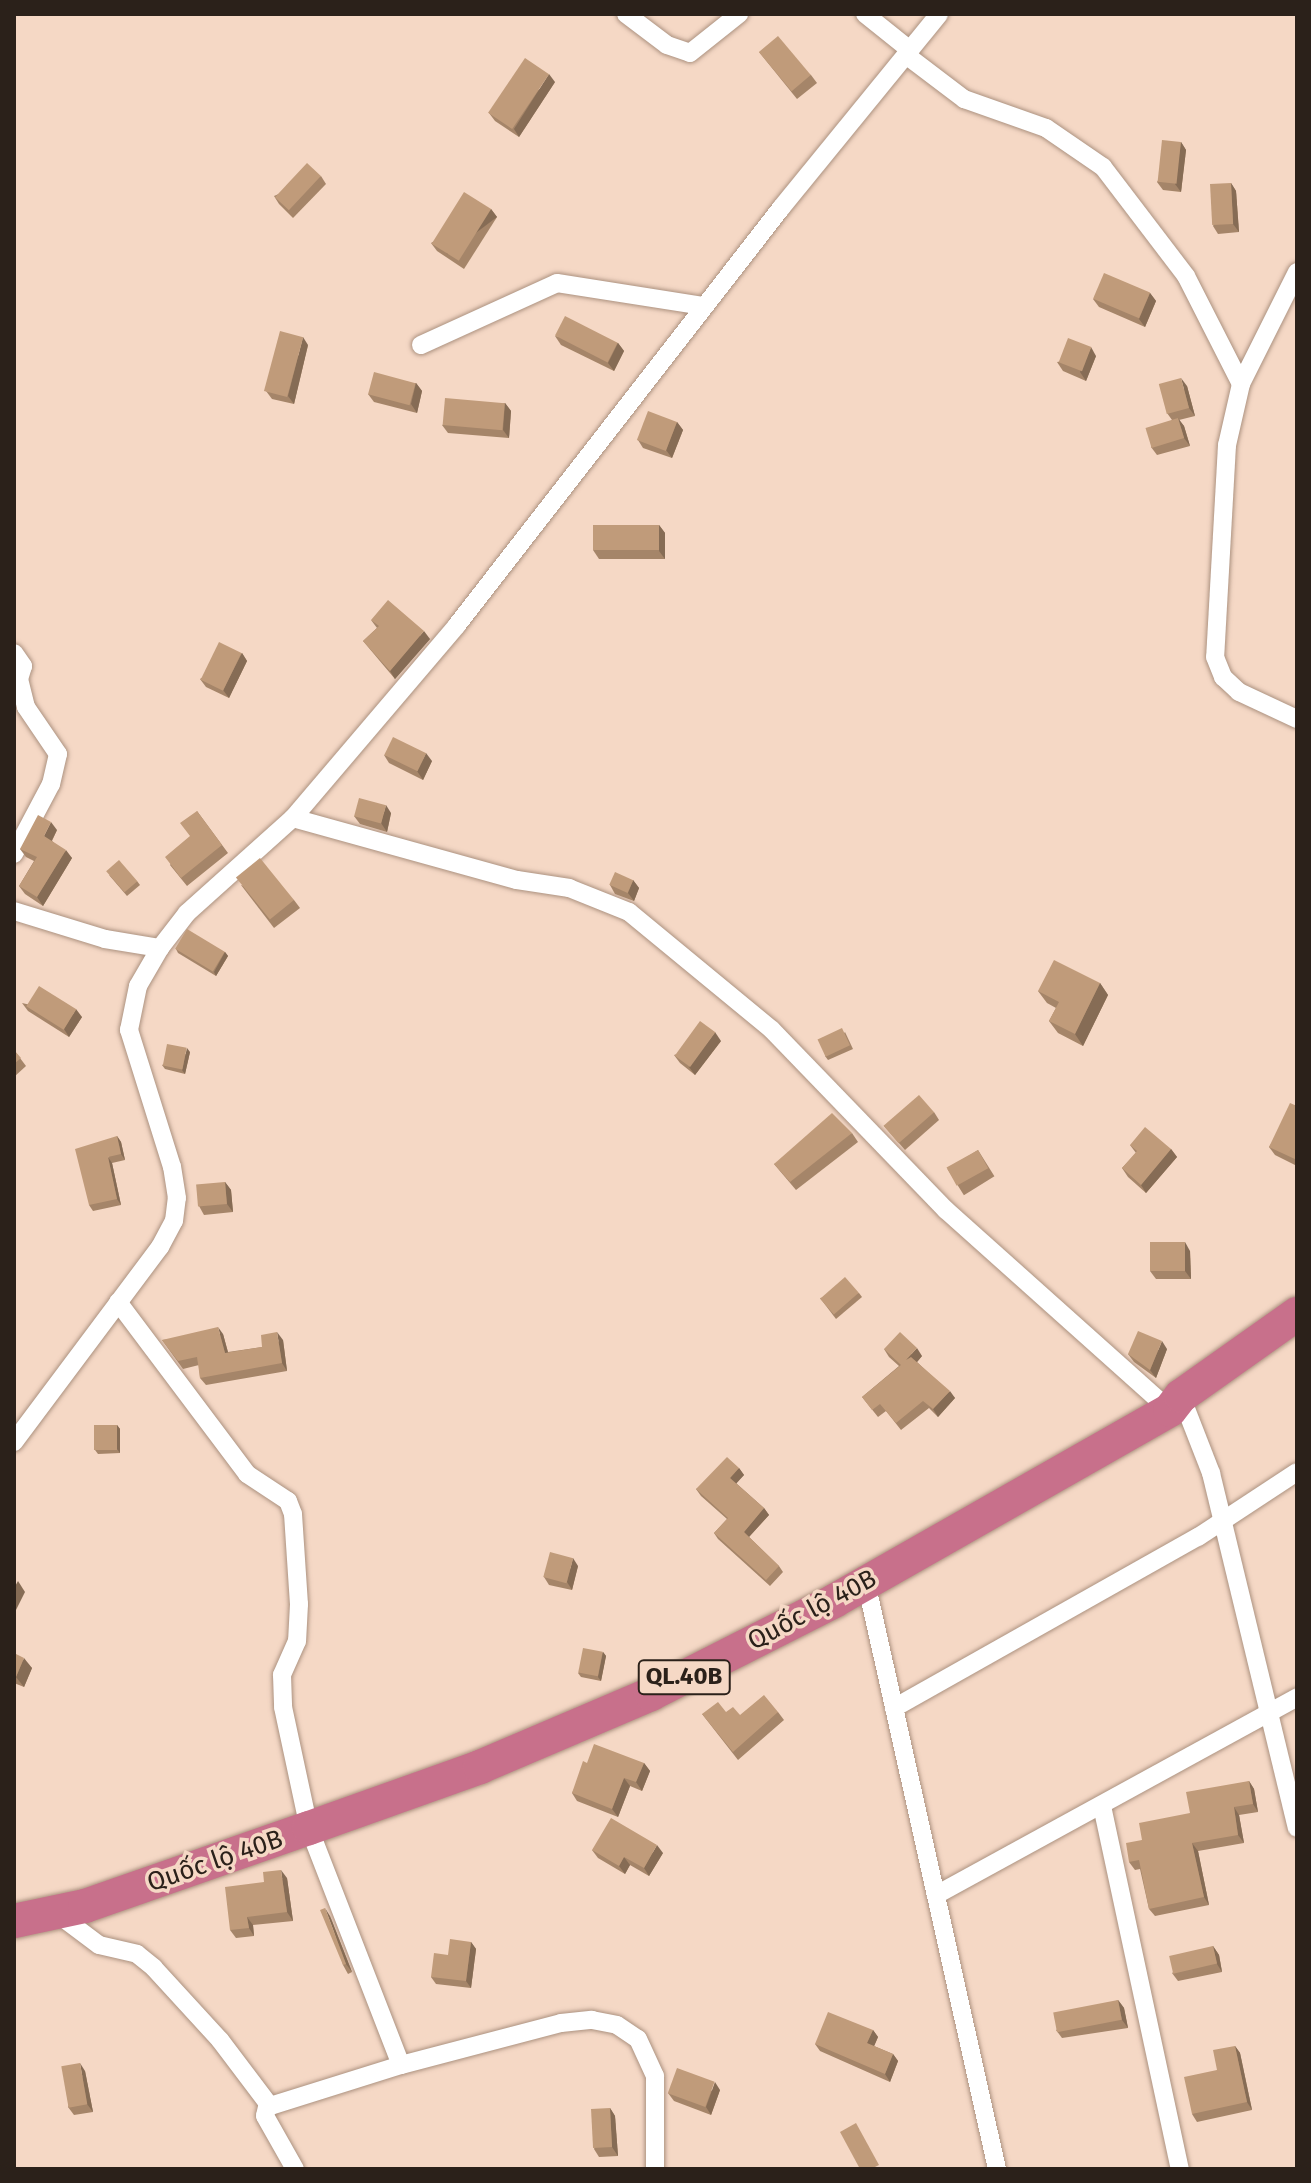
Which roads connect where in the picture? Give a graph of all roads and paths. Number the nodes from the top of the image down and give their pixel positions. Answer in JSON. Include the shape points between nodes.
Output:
{"nodes":[{"id":1,"x":626,"y":14,"type":"edge"},
{"id":2,"x":739,"y":14,"type":"edge"},
{"id":3,"x":865,"y":14,"type":"edge"},
{"id":4,"x":939,"y":14,"type":"edge"},
{"id":5,"x":908,"y":52,"type":"junction"},
{"id":6,"x":1297,"y":272,"type":"edge"},
{"id":7,"x":704,"y":306,"type":"junction"},
{"id":8,"x":421,"y":345,"type":"dead end"},
{"id":9,"x":1241,"y":384,"type":"junction"},
{"id":10,"x":14,"y":653,"type":"edge"},
{"id":11,"x":1297,"y":719,"type":"edge"},
{"id":12,"x":293,"y":818,"type":"junction"},
{"id":13,"x":14,"y":854,"type":"edge"},
{"id":14,"x":14,"y":911,"type":"edge"},
{"id":15,"x":160,"y":948,"type":"junction"},
{"id":16,"x":118,"y":1302,"type":"junction"},
{"id":17,"x":1297,"y":1314,"type":"edge"},
{"id":18,"x":1175,"y":1403,"type":"junction"},
{"id":19,"x":14,"y":1442,"type":"edge"},
{"id":20,"x":1297,"y":1472,"type":"edge"},
{"id":21,"x":1224,"y":1519,"type":"junction"},
{"id":22,"x":866,"y":1582,"type":"junction"},
{"id":23,"x":1297,"y":1697,"type":"edge"},
{"id":24,"x":894,"y":1708,"type":"junction"},
{"id":25,"x":1271,"y":1711,"type":"junction"},
{"id":26,"x":1102,"y":1806,"type":"junction"},
{"id":27,"x":309,"y":1828,"type":"junction"},
{"id":28,"x":1297,"y":1828,"type":"edge"},
{"id":29,"x":936,"y":1895,"type":"junction"},
{"id":30,"x":55,"y":1912,"type":"junction"},
{"id":31,"x":14,"y":1921,"type":"edge"},
{"id":32,"x":401,"y":2065,"type":"junction"},
{"id":33,"x":270,"y":2106,"type":"junction"},
{"id":34,"x":295,"y":2169,"type":"edge"},
{"id":35,"x":655,"y":2169,"type":"edge"},
{"id":36,"x":997,"y":2169,"type":"edge"},
{"id":37,"x":1180,"y":2169,"type":"edge"}],
"edges":[{"from":1,"to":2,"type":"street","via":[[667,45],[690,53]]},
{"from":3,"to":5,"type":"street"},
{"from":4,"to":5,"type":"street"},
{"from":5,"to":7,"type":"street"},
{"from":5,"to":9,"type":"street","via":[[964,99],[1046,128],[1103,167],[1178,265]]},
{"from":6,"to":9,"type":"street"},
{"from":7,"to":8,"type":"street","via":[[557,283]]},
{"from":7,"to":12,"type":"street","via":[[457,625]]},
{"from":9,"to":11,"type":"street","via":[[1227,445],[1215,657],[1223,677],[1239,692]]},
{"from":10,"to":13,"type":"street","via":[[23,666],[19,679],[26,707],[58,754],[47,793]]},
{"from":12,"to":15,"type":"street","via":[[187,913]]},
{"from":12,"to":18,"type":"street","via":[[517,880],[569,888],[629,912],[772,1030],[946,1210]]},
{"from":14,"to":15,"type":"street","via":[[105,939]]},
{"from":15,"to":16,"type":"street","via":[[138,986],[129,1030],[163,1133],[177,1198],[174,1221],[160,1247]]},
{"from":16,"to":19,"type":"street"},
{"from":16,"to":27,"type":"street","via":[[247,1474],[288,1501],[293,1514],[297,1641],[282,1675],[282,1691]]},
{"from":17,"to":18,"type":"highway","name":"Quốc lộ 40B","number":"QL.40B"},
{"from":18,"to":21,"type":"street"},
{"from":18,"to":22,"type":"highway","name":"Quốc lộ 40B","number":"QL.40B"},
{"from":20,"to":21,"type":"street"},
{"from":21,"to":24,"type":"street","via":[[976,1666]]},
{"from":21,"to":25,"type":"street"},
{"from":22,"to":24,"type":"street"},
{"from":22,"to":27,"type":"highway","name":"Quốc lộ 40B","number":"QL.40B","via":[[651,1694],[480,1767]]},
{"from":23,"to":25,"type":"street"},
{"from":24,"to":29,"type":"street"},
{"from":25,"to":26,"type":"street"},
{"from":25,"to":28,"type":"street"},
{"from":26,"to":29,"type":"street"},
{"from":26,"to":37,"type":"street"},
{"from":27,"to":30,"type":"highway","name":"Quốc lộ 40B","number":"QL.40B"},
{"from":27,"to":32,"type":"street"},
{"from":29,"to":36,"type":"street"},
{"from":30,"to":31,"type":"highway","name":"Quốc lộ 40B","number":"QL.40B"},
{"from":30,"to":33,"type":"street","via":[[99,1945],[137,1954],[154,1968],[220,2040]]},
{"from":32,"to":33,"type":"street"},
{"from":32,"to":35,"type":"street","via":[[561,2023],[592,2020],[617,2025],[638,2039],[655,2076]]},
{"from":33,"to":34,"type":"street","via":[[265,2116]]}]}
